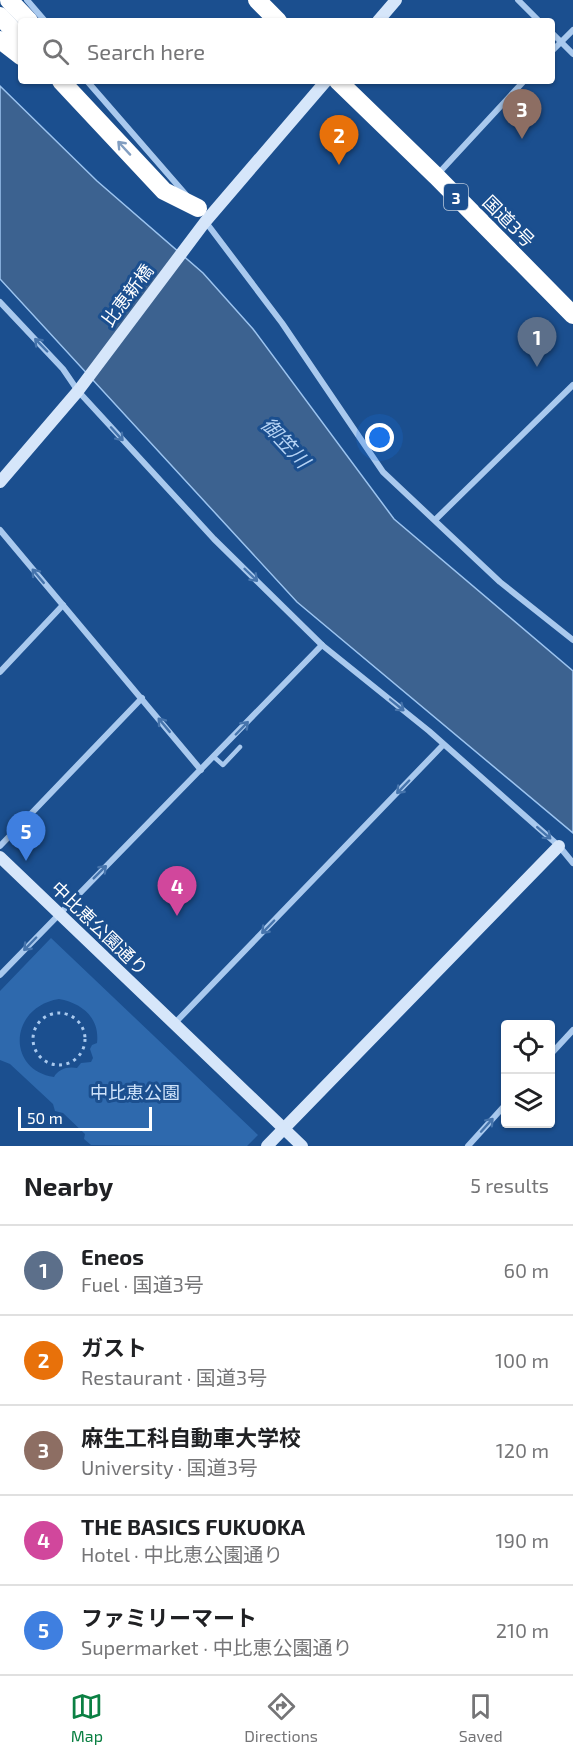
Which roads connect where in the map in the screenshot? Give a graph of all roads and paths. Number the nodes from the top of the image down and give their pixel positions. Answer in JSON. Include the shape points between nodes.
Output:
{"nodes":[{"id":1,"x":9,"y":0,"type":"edge"},
{"id":2,"x":27,"y":0,"type":"edge"},
{"id":3,"x":257,"y":0,"type":"edge"},
{"id":4,"x":396,"y":0,"type":"edge"},
{"id":5,"x":518,"y":0,"type":"edge"},
{"id":6,"x":0,"y":16,"type":"edge"},
{"id":7,"x":26,"y":18,"type":"edge"},
{"id":8,"x":42,"y":18,"type":"edge"},
{"id":9,"x":275,"y":18,"type":"edge"},
{"id":10,"x":381,"y":18,"type":"edge"},
{"id":11,"x":536,"y":18,"type":"edge"},
{"id":12,"x":573,"y":30,"type":"edge"},
{"id":13,"x":18,"y":36,"type":"edge"},
{"id":14,"x":555,"y":36,"type":"edge"},
{"id":15,"x":0,"y":39,"type":"edge"},
{"id":16,"x":561,"y":42,"type":"junction"},
{"id":17,"x":555,"y":48,"type":"edge"},
{"id":18,"x":18,"y":54,"type":"edge"},
{"id":19,"x":573,"y":54,"type":"edge"},
{"id":20,"x":63,"y":84,"type":"edge"},
{"id":21,"x":90,"y":84,"type":"edge"},
{"id":22,"x":323,"y":84,"type":"edge"},
{"id":23,"x":341,"y":84,"type":"edge"},
{"id":24,"x":521,"y":84,"type":"edge"},
{"id":25,"x":436,"y":176,"type":"junction"},
{"id":26,"x":202,"y":215,"type":"junction"},
{"id":27,"x":0,"y":302,"type":"edge"},
{"id":28,"x":573,"y":315,"type":"edge"},
{"id":29,"x":573,"y":385,"type":"edge"},
{"id":30,"x":78,"y":391,"type":"junction"},
{"id":31,"x":0,"y":482,"type":"edge"},
{"id":32,"x":435,"y":520,"type":"junction"},
{"id":33,"x":0,"y":530,"type":"edge"},
{"id":34,"x":63,"y":605,"type":"junction"},
{"id":35,"x":573,"y":640,"type":"edge"},
{"id":36,"x":322,"y":645,"type":"junction"},
{"id":37,"x":0,"y":672,"type":"edge"},
{"id":38,"x":142,"y":698,"type":"junction"},
{"id":39,"x":443,"y":745,"type":"junction"},
{"id":40,"x":240,"y":747,"type":"dead end"},
{"id":41,"x":214,"y":756,"type":"junction"},
{"id":42,"x":201,"y":770,"type":"junction"},
{"id":43,"x":0,"y":846,"type":"edge"},
{"id":44,"x":559,"y":846,"type":"junction"},
{"id":45,"x":0,"y":857,"type":"edge"},
{"id":46,"x":573,"y":863,"type":"edge"},
{"id":47,"x":59,"y":914,"type":"junction"},
{"id":48,"x":0,"y":975,"type":"edge"},
{"id":49,"x":174,"y":1024,"type":"junction"},
{"id":50,"x":573,"y":1030,"type":"edge"},
{"id":51,"x":555,"y":1050,"type":"edge"},
{"id":52,"x":38,"y":1054,"type":"joint"},
{"id":53,"x":501,"y":1110,"type":"edge"},
{"id":54,"x":284,"y":1128,"type":"junction"},
{"id":55,"x":267,"y":1146,"type":"edge"},
{"id":56,"x":302,"y":1146,"type":"edge"},
{"id":57,"x":468,"y":1146,"type":"edge"}],
"edges":[{"from":1,"to":7,"type":"highway"},
{"from":2,"to":8,"type":"street"},
{"from":3,"to":9,"type":"highway"},
{"from":4,"to":10,"type":"street"},
{"from":5,"to":11,"type":"street"},
{"from":6,"to":13,"type":"highway"},
{"from":12,"to":16,"type":"street"},
{"from":14,"to":16,"type":"street"},
{"from":15,"to":18,"type":"highway"},
{"from":16,"to":17,"type":"street"},
{"from":16,"to":19,"type":"street"},
{"from":26,"to":20,"type":"highway","one_way":true,"via":[[164,191]]},
{"from":21,"to":26,"type":"street"},
{"from":22,"to":26,"type":"street","name":"比恵新橋"},
{"from":23,"to":25,"type":"highway","name":"国道3号","number":"3"},
{"from":24,"to":25,"type":"street"},
{"from":25,"to":28,"type":"highway","name":"国道3号","number":"3"},
{"from":26,"to":30,"type":"street","name":"比恵新橋"},
{"from":26,"to":32,"type":"street","via":[[282,323],[383,472]]},
{"from":30,"to":27,"type":"street","one_way":true,"via":[[63,369]]},
{"from":29,"to":32,"type":"street"},
{"from":30,"to":31,"type":"street","name":"比恵新橋"},
{"from":30,"to":36,"type":"street","one_way":true,"via":[[214,539]]},
{"from":32,"to":35,"type":"street","via":[[500,582]]},
{"from":34,"to":33,"type":"street","one_way":true},
{"from":34,"to":37,"type":"street"},
{"from":34,"to":38,"type":"street"},
{"from":36,"to":39,"type":"street","one_way":true},
{"from":41,"to":36,"type":"street","one_way":true},
{"from":42,"to":38,"type":"street","one_way":true},
{"from":38,"to":43,"type":"street"},
{"from":39,"to":44,"type":"street","one_way":true},
{"from":39,"to":49,"type":"street","one_way":true},
{"from":40,"to":41,"type":"lane","via":[[223,765]]},
{"from":41,"to":42,"type":"street"},
{"from":47,"to":42,"type":"street","one_way":true},
{"from":44,"to":46,"type":"street"},
{"from":44,"to":54,"type":"street"},
{"from":45,"to":47,"type":"street","name":"中比恵公園通り"},
{"from":47,"to":48,"type":"street","one_way":true},
{"from":47,"to":49,"type":"street","name":"中比恵公園通り"},
{"from":49,"to":54,"type":"street","name":"中比恵公園通り"},
{"from":50,"to":51,"type":"street"},
{"from":52,"to":52,"type":"path","via":[[33,1039],[44,1018],[67,1014],[80,1024],[84,1031],[83,1047],[74,1060],[59,1065]]},
{"from":57,"to":53,"type":"street","one_way":true},
{"from":54,"to":55,"type":"street"},
{"from":54,"to":56,"type":"street","name":"中比恵公園通り"}]}
